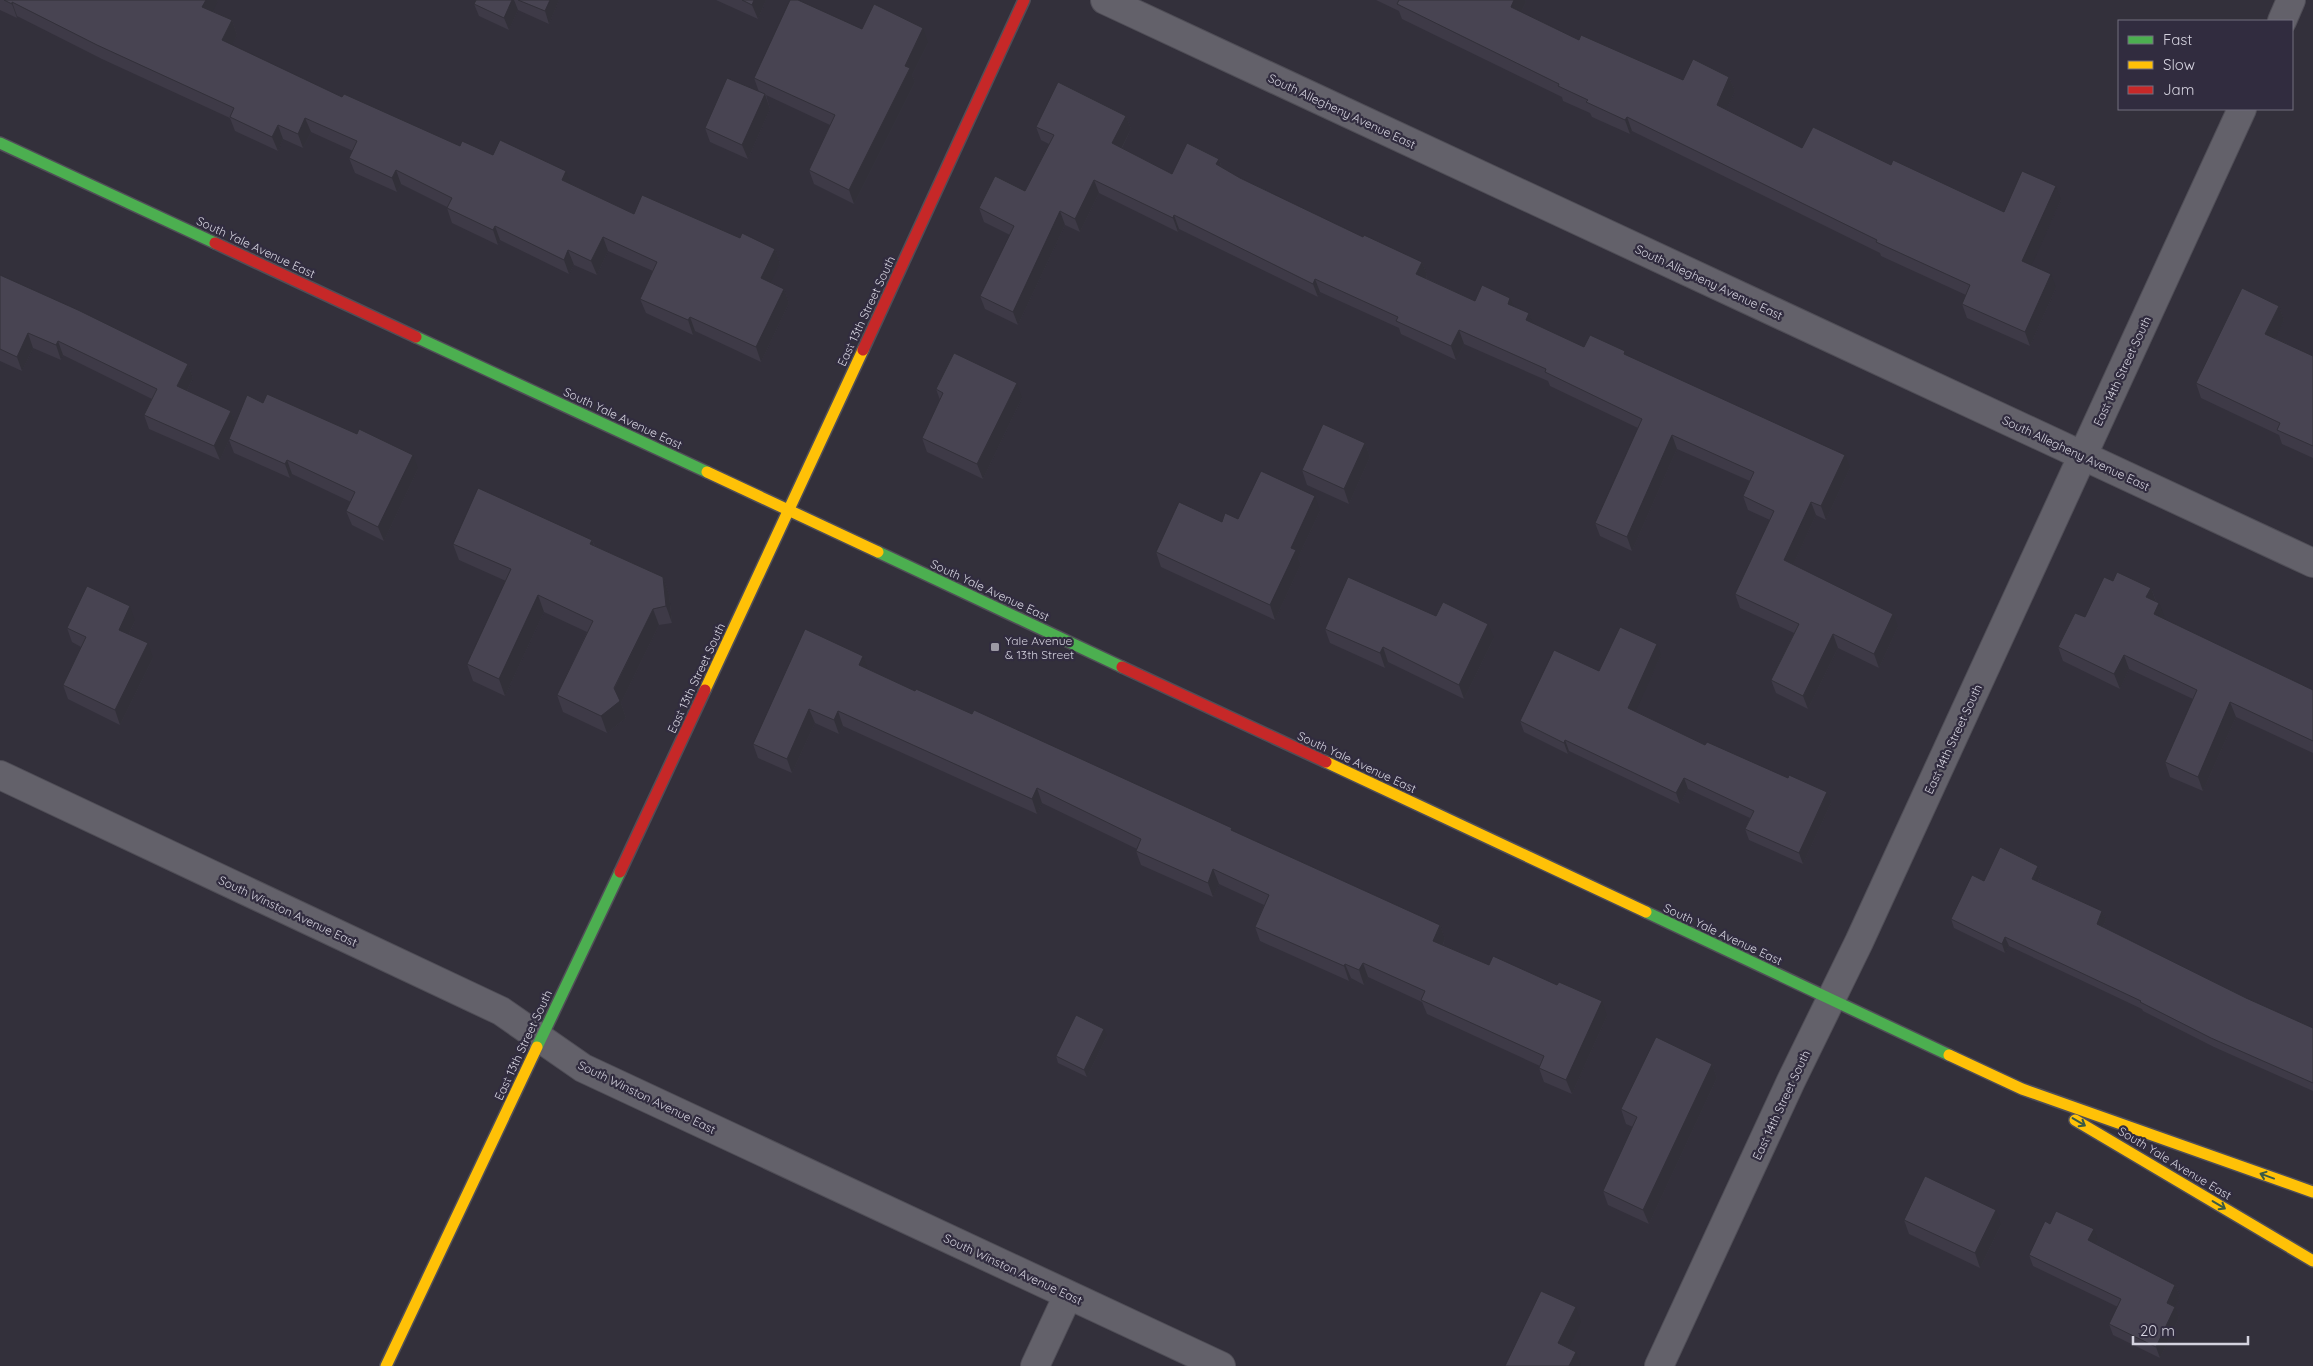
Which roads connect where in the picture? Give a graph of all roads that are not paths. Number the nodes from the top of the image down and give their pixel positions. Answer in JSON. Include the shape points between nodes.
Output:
{"nodes":[{"id":1,"x":1024,"y":0,"type":"edge"},
{"id":2,"x":1105,"y":0,"type":"edge"},
{"id":3,"x":2291,"y":0,"type":"edge"},
{"id":4,"x":2282,"y":20,"type":"edge"},
{"id":5,"x":2242,"y":110,"type":"edge"},
{"id":6,"x":0,"y":143,"type":"edge"},
{"id":7,"x":2083,"y":456,"type":"junction"},
{"id":8,"x":788,"y":510,"type":"junction"},
{"id":9,"x":2313,"y":563,"type":"edge"},
{"id":10,"x":0,"y":775,"type":"edge"},
{"id":11,"x":1831,"y":1000,"type":"junction"},
{"id":12,"x":542,"y":1039,"type":"junction"},
{"id":13,"x":2022,"y":1089,"type":"junction"},
{"id":14,"x":2313,"y":1192,"type":"edge"},
{"id":15,"x":2313,"y":1261,"type":"edge"},
{"id":16,"x":1068,"y":1295,"type":"junction"},
{"id":17,"x":386,"y":1366,"type":"edge"},
{"id":18,"x":1035,"y":1366,"type":"edge"},
{"id":19,"x":1221,"y":1366,"type":"edge"},
{"id":20,"x":1659,"y":1366,"type":"edge"}],
"edges":[{"from":1,"to":8,"type":"main road","name":"East 13th Street South"},
{"from":2,"to":7,"type":"street","name":"South Allegheny Avenue East"},
{"from":3,"to":4,"type":"street"},
{"from":5,"to":7,"type":"street","name":"East 14th Street South"},
{"from":6,"to":8,"type":"main road","name":"South Yale Avenue East"},
{"from":7,"to":9,"type":"street","name":"South Allegheny Avenue East"},
{"from":7,"to":11,"type":"street","name":"East 14th Street South"},
{"from":8,"to":11,"type":"main road","name":"South Yale Avenue East"},
{"from":8,"to":12,"type":"main road","name":"East 13th Street South"},
{"from":10,"to":12,"type":"street","name":"South Winston Avenue East","via":[[501,1011]]},
{"from":11,"to":13,"type":"main road","name":"South Yale Avenue East"},
{"from":11,"to":20,"type":"street","name":"East 14th Street South"},
{"from":12,"to":16,"type":"street","name":"South Winston Avenue East","via":[[583,1068]]},
{"from":12,"to":17,"type":"main road","name":"East 13th Street South"},
{"from":14,"to":13,"type":"main road","name":"South Yale Avenue East","one_way":true},
{"from":13,"to":15,"type":"main road","name":"South Yale Avenue East","one_way":true},
{"from":16,"to":18,"type":"street"},
{"from":16,"to":19,"type":"street","name":"South Winston Avenue East"}]}
